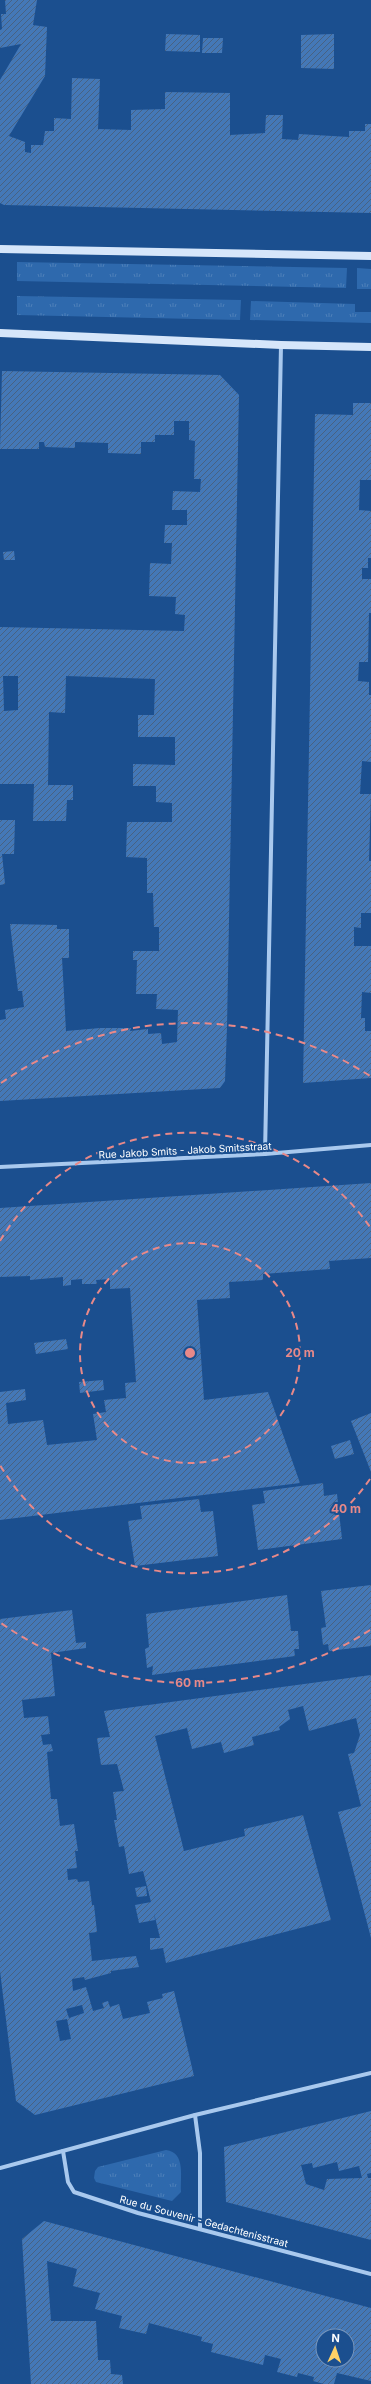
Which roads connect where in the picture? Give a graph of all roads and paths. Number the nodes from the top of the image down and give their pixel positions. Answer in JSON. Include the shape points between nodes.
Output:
{"nodes":[{"id":1,"x":0,"y":249,"type":"edge"},
{"id":2,"x":371,"y":256,"type":"edge"},
{"id":3,"x":0,"y":333,"type":"edge"},
{"id":4,"x":281,"y":345,"type":"junction"},
{"id":5,"x":371,"y":347,"type":"edge"},
{"id":6,"x":371,"y":1145,"type":"edge"},
{"id":7,"x":265,"y":1154,"type":"junction"},
{"id":8,"x":0,"y":1167,"type":"edge"},
{"id":9,"x":371,"y":2073,"type":"edge"},
{"id":10,"x":195,"y":2115,"type":"junction"},
{"id":11,"x":64,"y":2152,"type":"junction"},
{"id":12,"x":0,"y":2168,"type":"edge"},
{"id":13,"x":200,"y":2228,"type":"junction"},
{"id":14,"x":371,"y":2274,"type":"edge"}],
"edges":[{"from":1,"to":2,"type":"main road"},
{"from":3,"to":4,"type":"main road"},
{"from":4,"to":5,"type":"main road"},
{"from":4,"to":7,"type":"street"},
{"from":6,"to":7,"type":"street","name":"Rue Jakob Smits - Jakob Smitsstraat"},
{"from":7,"to":8,"type":"street","name":"Rue Jakob Smits - Jakob Smitsstraat"},
{"from":9,"to":10,"type":"street"},
{"from":10,"to":11,"type":"street"},
{"from":10,"to":13,"type":"street","via":[[200,2152]]},
{"from":11,"to":12,"type":"street"},
{"from":11,"to":13,"type":"street","name":"Rue du Souvenir - Gedachtenisstraat","via":[[68,2182],[74,2192],[138,2213]]},
{"from":13,"to":14,"type":"street","name":"Rue du Souvenir - Gedachtenisstraat"}]}
